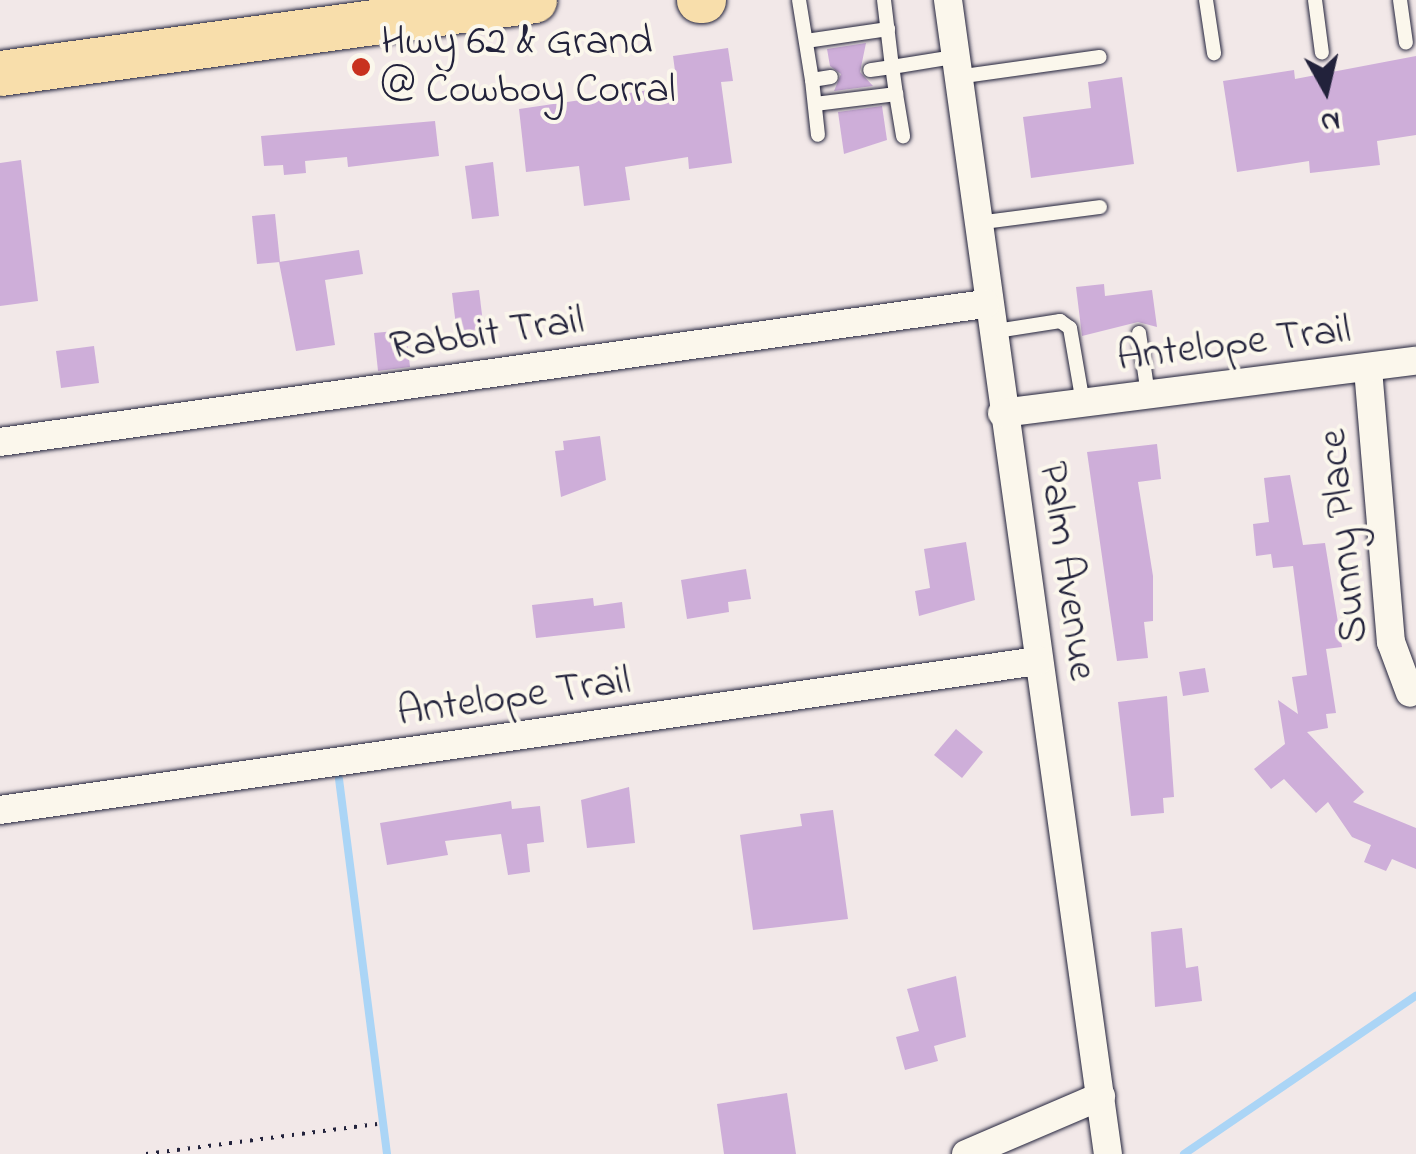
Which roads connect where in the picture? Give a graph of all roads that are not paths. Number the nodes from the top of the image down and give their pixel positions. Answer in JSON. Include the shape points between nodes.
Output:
{"nodes":[{"id":1,"x":534,"y":0,"type":"edge"},
{"id":2,"x":799,"y":0,"type":"edge"},
{"id":3,"x":884,"y":0,"type":"edge"},
{"id":4,"x":948,"y":0,"type":"edge"},
{"id":5,"x":1206,"y":0,"type":"edge"},
{"id":6,"x":1315,"y":0,"type":"edge"},
{"id":7,"x":1400,"y":0,"type":"edge"},
{"id":8,"x":888,"y":30,"type":"junction"},
{"id":9,"x":806,"y":40,"type":"junction"},
{"id":10,"x":1406,"y":44,"type":"dead end"},
{"id":11,"x":1322,"y":52,"type":"dead end"},
{"id":12,"x":1214,"y":53,"type":"dead end"},
{"id":13,"x":1100,"y":57,"type":"dead end"},
{"id":14,"x":892,"y":67,"type":"junction"},
{"id":15,"x":956,"y":67,"type":"junction"},
{"id":16,"x":870,"y":70,"type":"dead end"},
{"id":17,"x":0,"y":72,"type":"edge"},
{"id":18,"x":831,"y":76,"type":"dead end"},
{"id":19,"x":812,"y":80,"type":"junction"},
{"id":20,"x":896,"y":94,"type":"junction"},
{"id":21,"x":815,"y":104,"type":"junction"},
{"id":22,"x":818,"y":134,"type":"dead end"},
{"id":23,"x":903,"y":136,"type":"dead end"},
{"id":24,"x":1100,"y":207,"type":"dead end"},
{"id":25,"x":976,"y":223,"type":"junction"},
{"id":26,"x":987,"y":318,"type":"junction"},
{"id":27,"x":1139,"y":333,"type":"dead end"},
{"id":28,"x":1416,"y":361,"type":"edge"},
{"id":29,"x":1368,"y":369,"type":"junction"},
{"id":30,"x":1148,"y":395,"type":"junction"},
{"id":31,"x":1083,"y":403,"type":"junction"},
{"id":32,"x":1002,"y":413,"type":"junction"},
{"id":33,"x":0,"y":442,"type":"edge"},
{"id":34,"x":1038,"y":661,"type":"junction"},
{"id":35,"x":1410,"y":693,"type":"dead end"},
{"id":36,"x":0,"y":810,"type":"edge"},
{"id":37,"x":1101,"y":1096,"type":"junction"},
{"id":38,"x":966,"y":1154,"type":"edge"},
{"id":39,"x":1108,"y":1154,"type":"edge"}],
"edges":[{"from":1,"to":17,"type":"main road"},
{"from":2,"to":9,"type":"lane"},
{"from":3,"to":8,"type":"lane"},
{"from":4,"to":15,"type":"street","name":"Palm Avenue"},
{"from":5,"to":12,"type":"lane"},
{"from":6,"to":11,"type":"lane"},
{"from":7,"to":10,"type":"lane"},
{"from":8,"to":9,"type":"lane"},
{"from":8,"to":14,"type":"lane"},
{"from":9,"to":19,"type":"lane"},
{"from":13,"to":15,"type":"lane"},
{"from":14,"to":15,"type":"lane"},
{"from":14,"to":16,"type":"lane"},
{"from":14,"to":20,"type":"lane"},
{"from":15,"to":25,"type":"street","name":"Palm Avenue"},
{"from":18,"to":19,"type":"lane"},
{"from":19,"to":21,"type":"lane"},
{"from":20,"to":21,"type":"lane"},
{"from":20,"to":23,"type":"lane"},
{"from":21,"to":22,"type":"lane"},
{"from":24,"to":25,"type":"lane"},
{"from":25,"to":26,"type":"street","name":"Palm Avenue"},
{"from":26,"to":31,"type":"lane","via":[[1060,321],[1070,328]]},
{"from":26,"to":32,"type":"street","name":"Palm Avenue"},
{"from":26,"to":33,"type":"street","name":"Rabbit Trail"},
{"from":27,"to":30,"type":"lane"},
{"from":28,"to":29,"type":"street","name":"Antelope Trail"},
{"from":29,"to":30,"type":"street","name":"Antelope Trail"},
{"from":29,"to":35,"type":"street","name":"Sunny Place","via":[[1392,642]]},
{"from":30,"to":31,"type":"street","name":"Antelope Trail"},
{"from":31,"to":32,"type":"street","name":"Antelope Trail"},
{"from":32,"to":34,"type":"street","name":"Palm Avenue"},
{"from":34,"to":36,"type":"street","name":"Antelope Trail"},
{"from":34,"to":37,"type":"street","name":"Palm Avenue"},
{"from":37,"to":38,"type":"street"},
{"from":37,"to":39,"type":"street","name":"Palm Avenue"}]}
